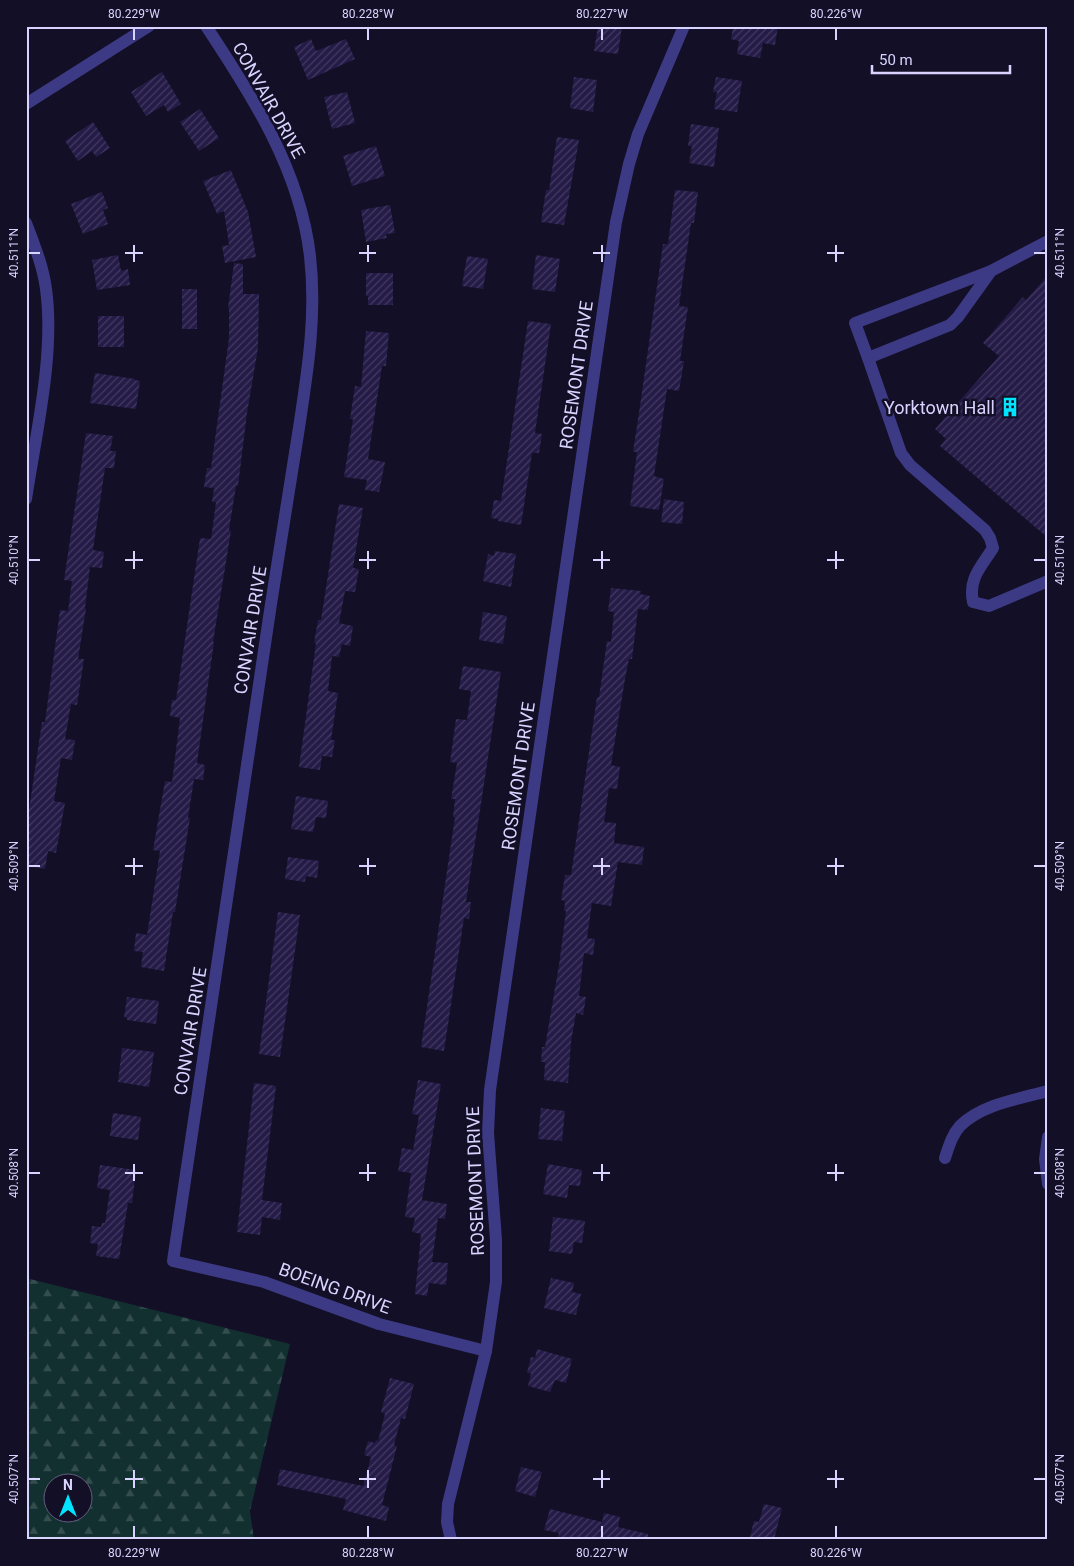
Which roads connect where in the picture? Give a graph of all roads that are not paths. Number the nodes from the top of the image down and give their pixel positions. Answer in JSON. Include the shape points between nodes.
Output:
{"nodes":[{"id":1,"x":149,"y":26,"type":"edge"},
{"id":2,"x":206,"y":26,"type":"edge"},
{"id":3,"x":684,"y":26,"type":"edge"},
{"id":4,"x":26,"y":104,"type":"edge"},
{"id":5,"x":26,"y":223,"type":"edge"},
{"id":6,"x":1048,"y":241,"type":"edge"},
{"id":7,"x":991,"y":272,"type":"junction"},
{"id":8,"x":868,"y":358,"type":"junction"},
{"id":9,"x":26,"y":499,"type":"edge"},
{"id":10,"x":1048,"y":581,"type":"edge"},
{"id":11,"x":1048,"y":1091,"type":"edge"},
{"id":12,"x":1048,"y":1137,"type":"edge"},
{"id":13,"x":945,"y":1158,"type":"dead end"},
{"id":14,"x":1048,"y":1184,"type":"edge"},
{"id":15,"x":173,"y":1261,"type":"joint"},
{"id":16,"x":486,"y":1351,"type":"junction"},
{"id":17,"x":451,"y":1540,"type":"edge"}],
"edges":[{"from":1,"to":4,"type":"street"},
{"from":2,"to":15,"type":"street","name":"CONVAIR DRIVE","via":[[262,117],[293,183],[307,233],[314,313]]},
{"from":3,"to":16,"type":"street","name":"ROSEMONT DRIVE","via":[[638,134],[622,192],[613,244],[490,1090],[488,1133],[496,1282]]},
{"from":5,"to":9,"type":"street","via":[[41,266],[48,311],[47,359]]},
{"from":6,"to":7,"type":"street"},
{"from":7,"to":8,"type":"street","via":[[950,325]]},
{"from":7,"to":8,"type":"street","via":[[855,323]]},
{"from":8,"to":10,"type":"street","via":[[901,454],[910,466],[985,530],[990,538],[993,548],[971,586],[973,602],[989,606]]},
{"from":11,"to":13,"type":"street","via":[[984,1110],[970,1118],[951,1140]]},
{"from":12,"to":14,"type":"street","via":[[1045,1159]]},
{"from":15,"to":16,"type":"street","name":"BOEING DRIVE","via":[[264,1282],[379,1324]]},
{"from":16,"to":17,"type":"street","name":"ROSEMONT DRIVE","via":[[448,1504]]}]}
